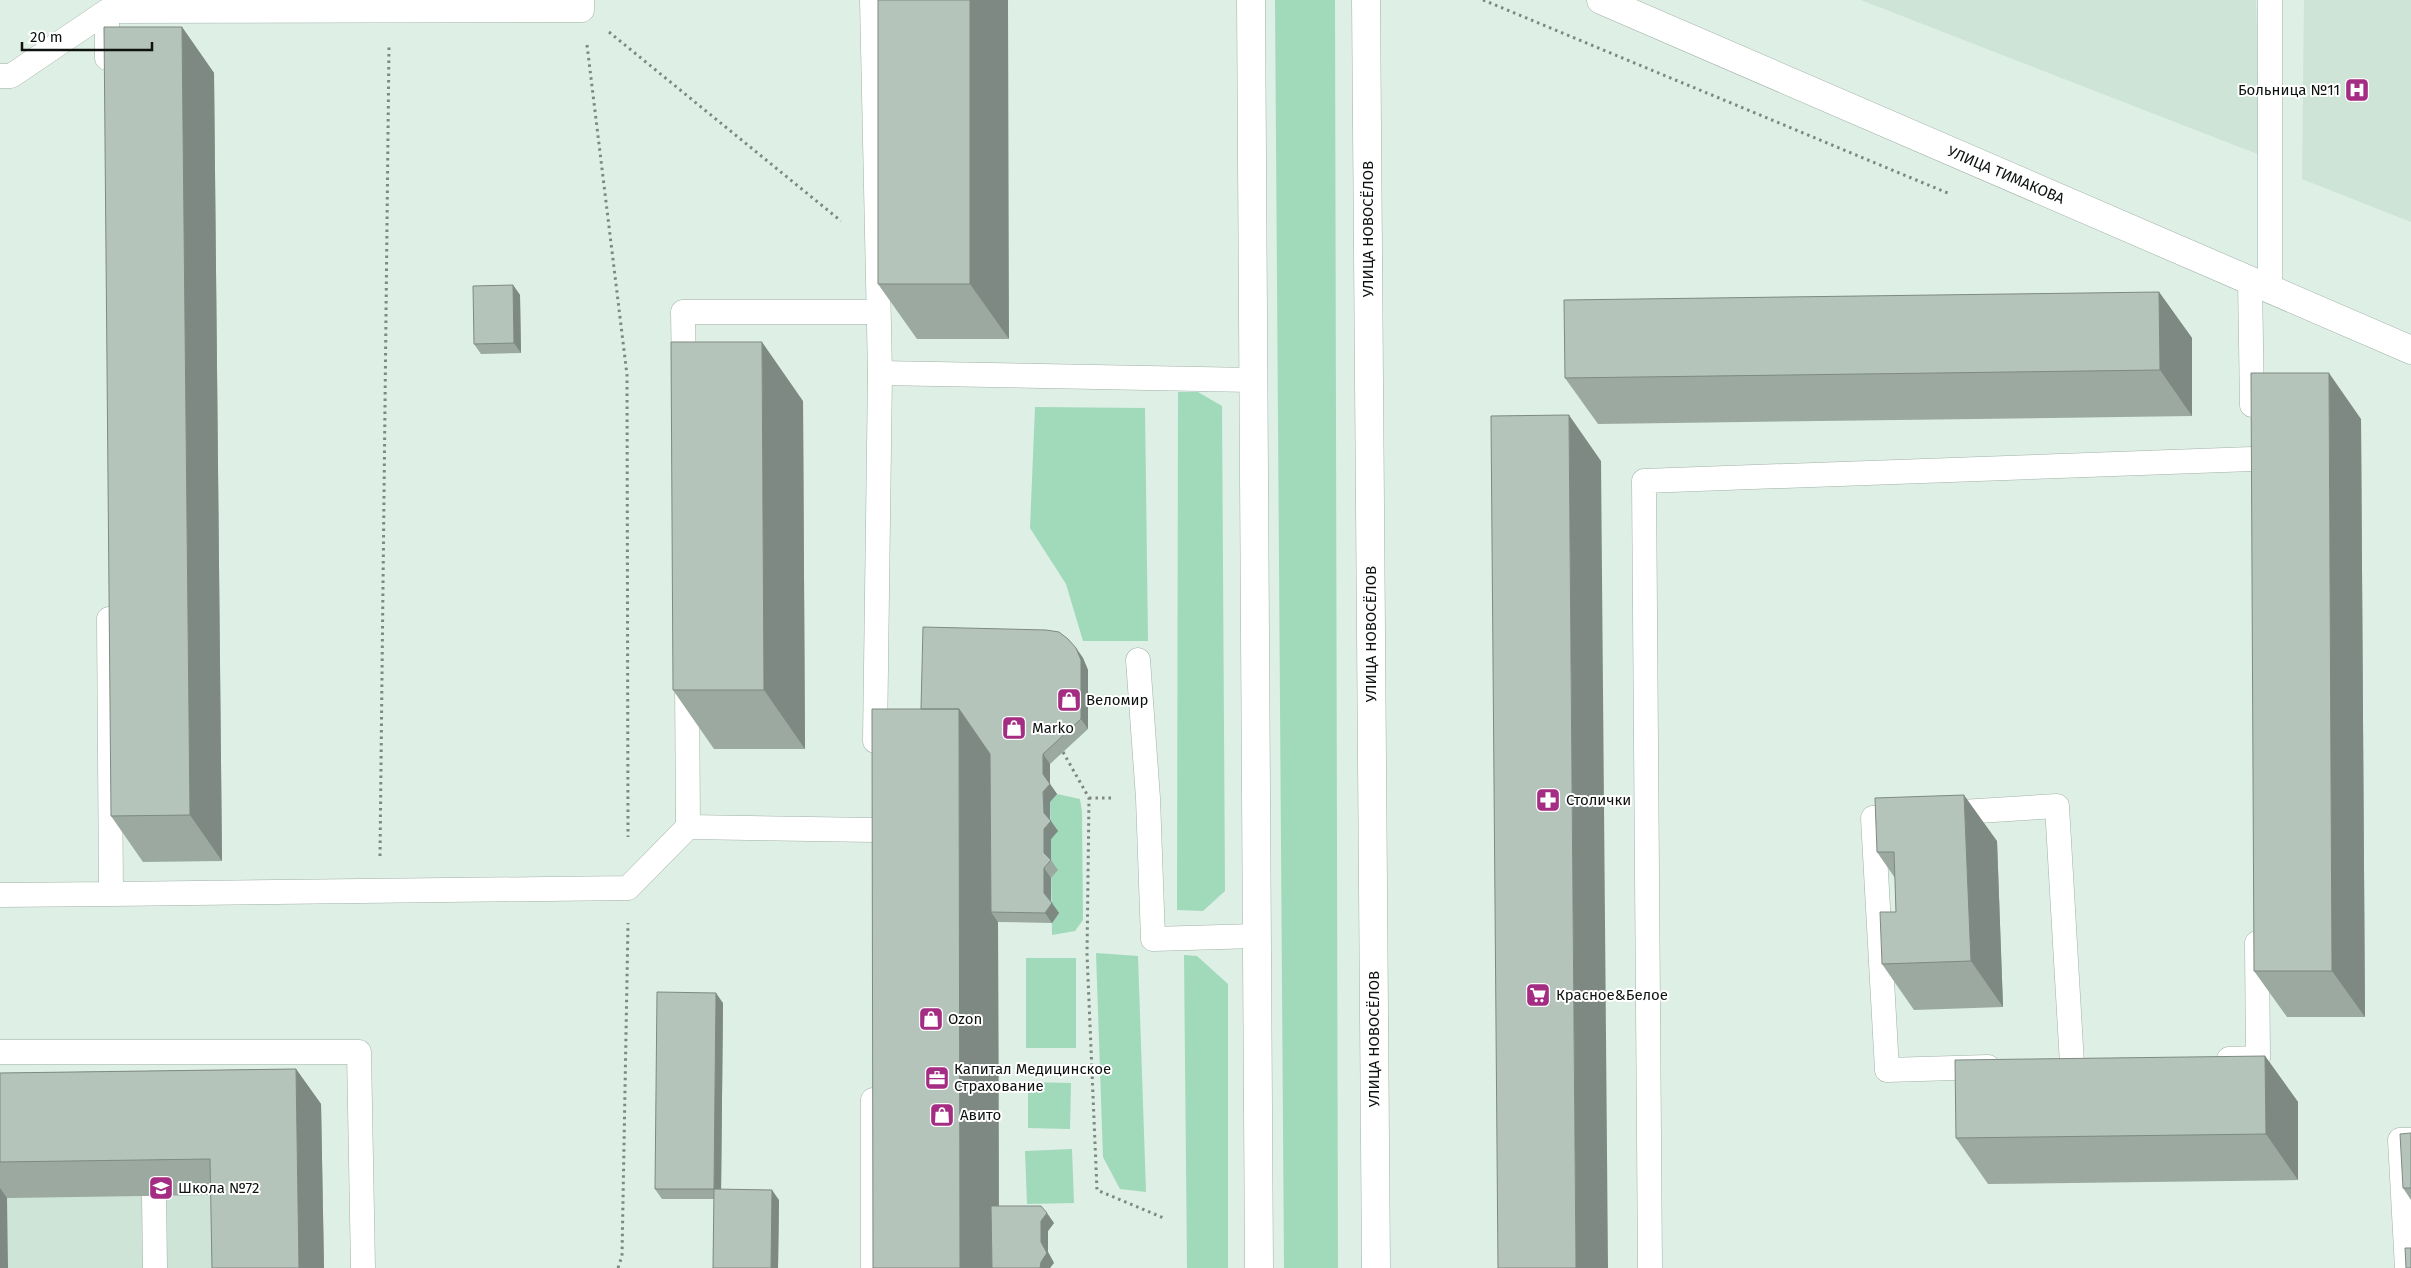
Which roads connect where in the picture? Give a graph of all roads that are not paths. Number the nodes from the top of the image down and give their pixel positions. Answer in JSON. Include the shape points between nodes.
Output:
{"nodes":[{"id":1,"x":872,"y":0,"type":"edge"},
{"id":2,"x":1251,"y":0,"type":"edge"},
{"id":3,"x":1366,"y":0,"type":"edge"},
{"id":4,"x":1602,"y":0,"type":"edge"},
{"id":5,"x":2270,"y":0,"type":"edge"},
{"id":6,"x":390,"y":5,"type":"edge"},
{"id":7,"x":582,"y":5,"type":"edge"},
{"id":8,"x":106,"y":11,"type":"junction"},
{"id":9,"x":0,"y":76,"type":"edge"},
{"id":10,"x":107,"y":80,"type":"edge"},
{"id":11,"x":2260,"y":285,"type":"junction"},
{"id":12,"x":878,"y":312,"type":"junction"},
{"id":13,"x":2411,"y":350,"type":"edge"},
{"id":14,"x":880,"y":373,"type":"junction"},
{"id":15,"x":1252,"y":380,"type":"junction"},
{"id":16,"x":684,"y":392,"type":"edge"},
{"id":17,"x":109,"y":596,"type":"edge"},
{"id":18,"x":687,"y":659,"type":"edge"},
{"id":19,"x":1138,"y":660,"type":"dead end"},
{"id":20,"x":875,"y":760,"type":"edge"},
{"id":21,"x":688,"y":827,"type":"junction"},
{"id":22,"x":874,"y":830,"type":"edge"},
{"id":23,"x":111,"y":894,"type":"junction"},
{"id":24,"x":0,"y":895,"type":"edge"},
{"id":25,"x":2257,"y":918,"type":"edge"},
{"id":26,"x":1256,"y":936,"type":"junction"},
{"id":27,"x":0,"y":1052,"type":"edge"},
{"id":28,"x":2209,"y":1060,"type":"edge"},
{"id":29,"x":2072,"y":1064,"type":"edge"},
{"id":30,"x":2013,"y":1066,"type":"edge"},
{"id":31,"x":873,"y":1079,"type":"edge"},
{"id":32,"x":2411,"y":1140,"type":"edge"},
{"id":33,"x":154,"y":1196,"type":"edge"},
{"id":34,"x":155,"y":1268,"type":"edge"},
{"id":35,"x":363,"y":1268,"type":"edge"},
{"id":36,"x":873,"y":1268,"type":"edge"},
{"id":37,"x":1259,"y":1268,"type":"edge"},
{"id":38,"x":1376,"y":1268,"type":"edge"},
{"id":39,"x":1650,"y":1268,"type":"edge"},
{"id":40,"x":2407,"y":1268,"type":"edge"}],
"edges":[{"from":1,"to":12,"type":"lane"},
{"from":2,"to":15,"type":"main road"},
{"from":3,"to":38,"type":"main road","name":"УЛИЦА НОВОСЁЛОВ"},
{"from":4,"to":11,"type":"main road","name":"УЛИЦА ТИМАКОВА"},
{"from":5,"to":11,"type":"lane"},
{"from":6,"to":7,"type":"lane"},
{"from":6,"to":8,"type":"lane"},
{"from":8,"to":9,"type":"lane","via":[[11,76]]},
{"from":8,"to":10,"type":"lane"},
{"from":11,"to":13,"type":"main road","name":"УЛИЦА ТИМАКОВА"},
{"from":11,"to":39,"type":"lane","via":[[2252,453],[1644,480]]},
{"from":12,"to":14,"type":"lane"},
{"from":12,"to":16,"type":"lane","via":[[683,312]]},
{"from":14,"to":15,"type":"lane"},
{"from":14,"to":20,"type":"lane"},
{"from":15,"to":26,"type":"main road"},
{"from":17,"to":23,"type":"lane"},
{"from":18,"to":21,"type":"lane"},
{"from":19,"to":26,"type":"lane","via":[[1148,798],[1152,939]]},
{"from":21,"to":22,"type":"lane"},
{"from":21,"to":23,"type":"lane","via":[[628,888]]},
{"from":23,"to":24,"type":"lane"},
{"from":25,"to":28,"type":"lane","via":[[2258,1058]]},
{"from":26,"to":37,"type":"main road"},
{"from":27,"to":35,"type":"lane","via":[[154,1061],[360,1052]]},
{"from":29,"to":30,"type":"lane","via":[[2057,806],[1873,818],[1887,1070]]},
{"from":31,"to":36,"type":"lane"},
{"from":32,"to":40,"type":"lane","via":[[2400,1140]]},
{"from":33,"to":34,"type":"lane"}]}
